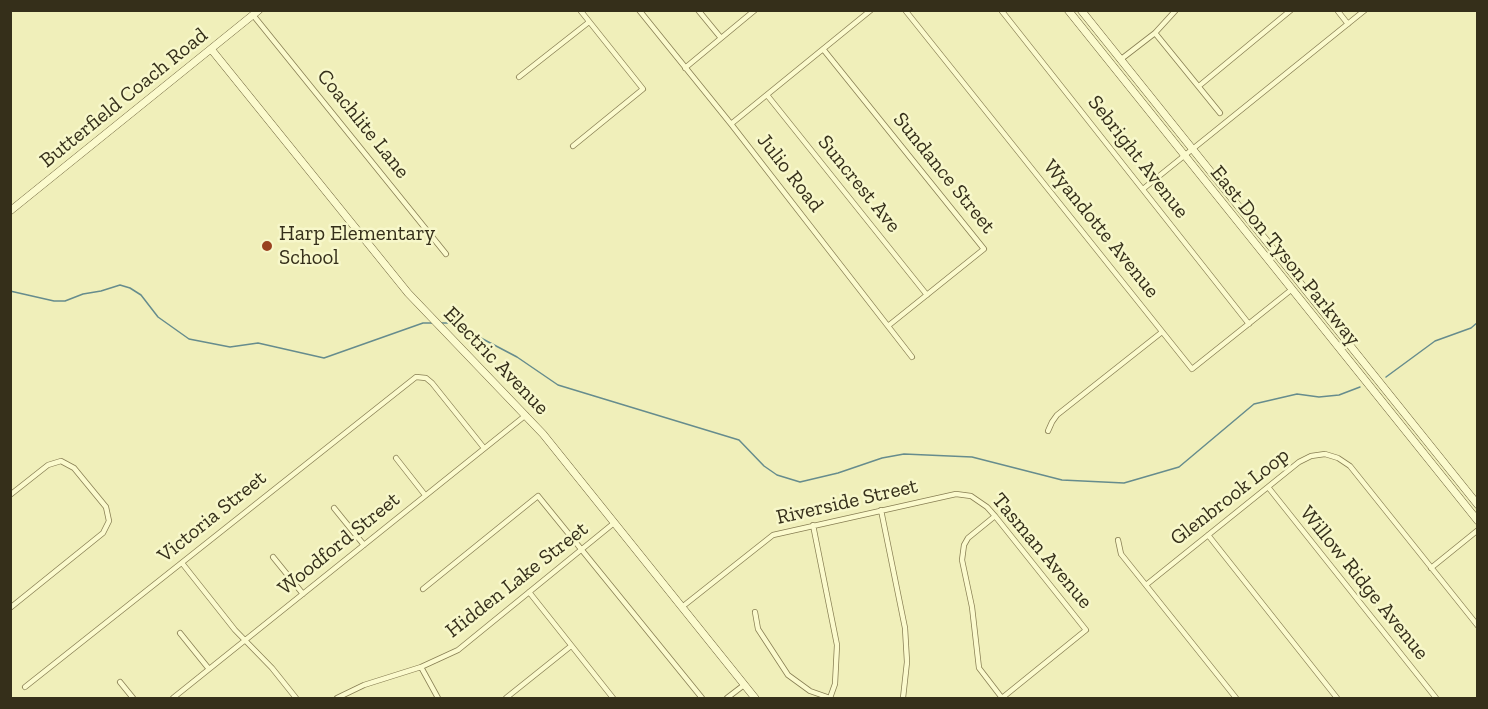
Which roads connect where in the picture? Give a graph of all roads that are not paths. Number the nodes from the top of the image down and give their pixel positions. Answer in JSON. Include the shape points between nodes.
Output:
{"nodes":[{"id":1,"x":580,"y":10,"type":"edge"},
{"id":2,"x":639,"y":10,"type":"edge"},
{"id":3,"x":698,"y":10,"type":"edge"},
{"id":4,"x":755,"y":10,"type":"edge"},
{"id":5,"x":871,"y":10,"type":"edge"},
{"id":6,"x":905,"y":10,"type":"edge"},
{"id":7,"x":1001,"y":10,"type":"edge"},
{"id":8,"x":1068,"y":10,"type":"edge"},
{"id":9,"x":1081,"y":10,"type":"edge"},
{"id":10,"x":1176,"y":10,"type":"edge"},
{"id":11,"x":1291,"y":10,"type":"edge"},
{"id":12,"x":1337,"y":10,"type":"edge"},
{"id":13,"x":1365,"y":10,"type":"edge"},
{"id":14,"x":256,"y":13,"type":"edge"},
{"id":15,"x":589,"y":22,"type":"junction"},
{"id":16,"x":1348,"y":24,"type":"junction"},
{"id":17,"x":1155,"y":33,"type":"junction"},
{"id":18,"x":721,"y":38,"type":"junction"},
{"id":19,"x":211,"y":48,"type":"junction"},
{"id":20,"x":823,"y":49,"type":"junction"},
{"id":21,"x":1120,"y":60,"type":"junction"},
{"id":22,"x":685,"y":68,"type":"junction"},
{"id":23,"x":519,"y":77,"type":"dead end"},
{"id":24,"x":1199,"y":86,"type":"junction"},
{"id":25,"x":766,"y":95,"type":"junction"},
{"id":26,"x":1220,"y":113,"type":"dead end"},
{"id":27,"x":731,"y":124,"type":"junction"},
{"id":28,"x":573,"y":146,"type":"dead end"},
{"id":29,"x":1192,"y":151,"type":"junction"},
{"id":30,"x":1184,"y":157,"type":"junction"},
{"id":31,"x":1143,"y":189,"type":"junction"},
{"id":32,"x":10,"y":211,"type":"edge"},
{"id":33,"x":446,"y":254,"type":"dead end"},
{"id":34,"x":1291,"y":290,"type":"junction"},
{"id":35,"x":927,"y":295,"type":"junction"},
{"id":36,"x":1249,"y":324,"type":"junction"},
{"id":37,"x":888,"y":326,"type":"junction"},
{"id":38,"x":1162,"y":332,"type":"junction"},
{"id":39,"x":912,"y":357,"type":"dead end"},
{"id":40,"x":526,"y":415,"type":"junction"},
{"id":41,"x":1048,"y":431,"type":"dead end"},
{"id":42,"x":484,"y":448,"type":"junction"},
{"id":43,"x":396,"y":458,"type":"dead end"},
{"id":44,"x":1268,"y":487,"type":"junction"},
{"id":45,"x":10,"y":495,"type":"edge"},
{"id":46,"x":425,"y":495,"type":"junction"},
{"id":47,"x":970,"y":496,"type":"joint"},
{"id":48,"x":1478,"y":505,"type":"edge"},
{"id":49,"x":334,"y":508,"type":"dead end"},
{"id":50,"x":881,"y":510,"type":"junction"},
{"id":51,"x":995,"y":516,"type":"junction"},
{"id":52,"x":1478,"y":521,"type":"edge"},
{"id":53,"x":614,"y":523,"type":"junction"},
{"id":54,"x":813,"y":525,"type":"junction"},
{"id":55,"x":1478,"y":530,"type":"edge"},
{"id":56,"x":1208,"y":536,"type":"junction"},
{"id":57,"x":1118,"y":540,"type":"dead end"},
{"id":58,"x":364,"y":545,"type":"junction"},
{"id":59,"x":581,"y":550,"type":"junction"},
{"id":60,"x":273,"y":557,"type":"dead end"},
{"id":61,"x":182,"y":562,"type":"junction"},
{"id":62,"x":1431,"y":568,"type":"junction"},
{"id":63,"x":1146,"y":585,"type":"junction"},
{"id":64,"x":423,"y":589,"type":"dead end"},
{"id":65,"x":529,"y":592,"type":"junction"},
{"id":66,"x":303,"y":594,"type":"junction"},
{"id":67,"x":682,"y":607,"type":"junction"},
{"id":68,"x":10,"y":608,"type":"edge"},
{"id":69,"x":755,"y":612,"type":"dead end"},
{"id":70,"x":1478,"y":626,"type":"edge"},
{"id":71,"x":180,"y":633,"type":"dead end"},
{"id":72,"x":246,"y":640,"type":"junction"},
{"id":73,"x":571,"y":646,"type":"junction"},
{"id":74,"x":421,"y":667,"type":"junction"},
{"id":75,"x":209,"y":669,"type":"junction"},
{"id":76,"x":120,"y":682,"type":"dead end"},
{"id":77,"x":744,"y":684,"type":"junction"},
{"id":78,"x":25,"y":687,"type":"dead end"},
{"id":79,"x":348,"y":692,"type":"junction"},
{"id":80,"x":830,"y":698,"type":"edge"},
{"id":81,"x":133,"y":699,"type":"edge"},
{"id":82,"x":173,"y":699,"type":"edge"},
{"id":83,"x":296,"y":699,"type":"edge"},
{"id":84,"x":337,"y":699,"type":"edge"},
{"id":85,"x":352,"y":699,"type":"edge"},
{"id":86,"x":438,"y":699,"type":"edge"},
{"id":87,"x":506,"y":699,"type":"edge"},
{"id":88,"x":613,"y":699,"type":"edge"},
{"id":89,"x":702,"y":699,"type":"edge"},
{"id":90,"x":727,"y":699,"type":"edge"},
{"id":91,"x":755,"y":699,"type":"edge"},
{"id":92,"x":903,"y":699,"type":"edge"},
{"id":93,"x":1002,"y":699,"type":"edge"},
{"id":94,"x":1236,"y":699,"type":"edge"},
{"id":95,"x":1337,"y":699,"type":"edge"},
{"id":96,"x":1436,"y":699,"type":"edge"}],
"edges":[{"from":1,"to":15,"type":"street"},
{"from":2,"to":22,"type":"street","name":"Julio Road"},
{"from":3,"to":18,"type":"street"},
{"from":4,"to":18,"type":"street"},
{"from":5,"to":20,"type":"street"},
{"from":6,"to":38,"type":"street","name":"Wyandotte Avenue"},
{"from":7,"to":31,"type":"street","name":"Sebright Avenue"},
{"from":8,"to":30,"type":"main road","name":"East Don Tyson Parkway"},
{"from":9,"to":21,"type":"main road","name":"East Don Tyson Parkway"},
{"from":10,"to":17,"type":"street"},
{"from":11,"to":24,"type":"street"},
{"from":12,"to":16,"type":"street"},
{"from":13,"to":16,"type":"street"},
{"from":14,"to":19,"type":"main road","name":"Butterfield Coach Road"},
{"from":14,"to":33,"type":"street","name":"Coachlite Lane"},
{"from":15,"to":23,"type":"street"},
{"from":15,"to":28,"type":"street","via":[[643,89]]},
{"from":16,"to":29,"type":"street"},
{"from":17,"to":21,"type":"street"},
{"from":17,"to":24,"type":"street"},
{"from":18,"to":22,"type":"street"},
{"from":19,"to":32,"type":"main road","name":"Butterfield Coach Road"},
{"from":19,"to":40,"type":"main road","name":"Electric Avenue","via":[[424,311]]},
{"from":20,"to":25,"type":"street"},
{"from":20,"to":35,"type":"street","name":"Sundance Street","via":[[984,249]]},
{"from":21,"to":29,"type":"main road","name":"East Don Tyson Parkway"},
{"from":22,"to":27,"type":"street","name":"Julio Road"},
{"from":24,"to":26,"type":"street"},
{"from":25,"to":27,"type":"street"},
{"from":25,"to":35,"type":"street","name":"Suncrest Ave"},
{"from":27,"to":37,"type":"street","name":"Julio Road"},
{"from":29,"to":30,"type":"street"},
{"from":29,"to":48,"type":"main road","name":"East Don Tyson Parkway"},
{"from":30,"to":31,"type":"street"},
{"from":30,"to":34,"type":"main road","name":"East Don Tyson Parkway"},
{"from":31,"to":36,"type":"street","name":"Sebright Avenue"},
{"from":34,"to":36,"type":"street","name":"Wyandotte Avenue"},
{"from":34,"to":52,"type":"main road","name":"East Don Tyson Parkway"},
{"from":35,"to":37,"type":"street","name":"Sundance Street"},
{"from":36,"to":38,"type":"street","name":"Wyandotte Avenue","via":[[1192,369]]},
{"from":37,"to":39,"type":"street","name":"Julio Road"},
{"from":38,"to":41,"type":"street","via":[[1057,415]]},
{"from":40,"to":42,"type":"street","name":"Woodford Street"},
{"from":40,"to":53,"type":"main road","name":"Electric Avenue"},
{"from":42,"to":46,"type":"street","name":"Woodford Street"},
{"from":42,"to":61,"type":"street","name":"Victoria Street","via":[[432,382],[421,376]]},
{"from":43,"to":46,"type":"street"},
{"from":44,"to":56,"type":"street","name":"Glenbrook Loop"},
{"from":44,"to":62,"type":"street","name":"Glenbrook Loop","via":[[1311,456],[1338,458],[1350,466]]},
{"from":44,"to":96,"type":"street","name":"Willow Ridge Avenue"},
{"from":45,"to":68,"type":"street","via":[[48,465],[61,461],[74,468],[106,507],[109,521],[103,533]]},
{"from":46,"to":58,"type":"street","name":"Woodford Street"},
{"from":47,"to":50,"type":"street","name":"Riverside Street","via":[[956,494]]},
{"from":47,"to":51,"type":"street","name":"Tasman Avenue"},
{"from":49,"to":58,"type":"street"},
{"from":50,"to":54,"type":"street","name":"Riverside Street"},
{"from":50,"to":92,"type":"street","via":[[905,628]]},
{"from":51,"to":93,"type":"street","via":[[968,538],[962,560],[979,668]]},
{"from":51,"to":93,"type":"street","name":"Tasman Avenue","via":[[1086,630]]},
{"from":53,"to":59,"type":"street","name":"Hidden Lake Street"},
{"from":53,"to":67,"type":"main road","name":"Electric Avenue"},
{"from":54,"to":67,"type":"street","name":"Riverside Street","via":[[773,535]]},
{"from":54,"to":80,"type":"street","via":[[837,645],[835,684]]},
{"from":55,"to":62,"type":"street"},
{"from":56,"to":63,"type":"street","name":"Glenbrook Loop"},
{"from":56,"to":95,"type":"street"},
{"from":57,"to":63,"type":"street","via":[[1121,554]]},
{"from":58,"to":66,"type":"street","name":"Woodford Street"},
{"from":59,"to":64,"type":"street","via":[[538,496]]},
{"from":59,"to":65,"type":"street","name":"Hidden Lake Street"},
{"from":59,"to":89,"type":"street"},
{"from":60,"to":66,"type":"street"},
{"from":61,"to":72,"type":"street"},
{"from":61,"to":78,"type":"street","name":"Victoria Street"},
{"from":62,"to":70,"type":"street","name":"Glenbrook Loop"},
{"from":63,"to":94,"type":"street"},
{"from":65,"to":73,"type":"street"},
{"from":65,"to":74,"type":"street","name":"Hidden Lake Street","via":[[458,650]]},
{"from":66,"to":72,"type":"street","name":"Woodford Street"},
{"from":67,"to":77,"type":"main road","name":"Electric Avenue"},
{"from":69,"to":80,"type":"street","via":[[758,629],[788,675]]},
{"from":71,"to":75,"type":"street"},
{"from":72,"to":75,"type":"street","name":"Woodford Street"},
{"from":72,"to":83,"type":"street"},
{"from":73,"to":87,"type":"street"},
{"from":73,"to":88,"type":"street"},
{"from":74,"to":79,"type":"street","name":"Hidden Lake Street"},
{"from":74,"to":86,"type":"street"},
{"from":75,"to":82,"type":"street","name":"Woodford Street"},
{"from":76,"to":81,"type":"street"},
{"from":77,"to":90,"type":"street"},
{"from":77,"to":91,"type":"main road","name":"Electric Avenue"},
{"from":79,"to":84,"type":"street","name":"Hidden Lake Street"},
{"from":79,"to":85,"type":"street"}]}
